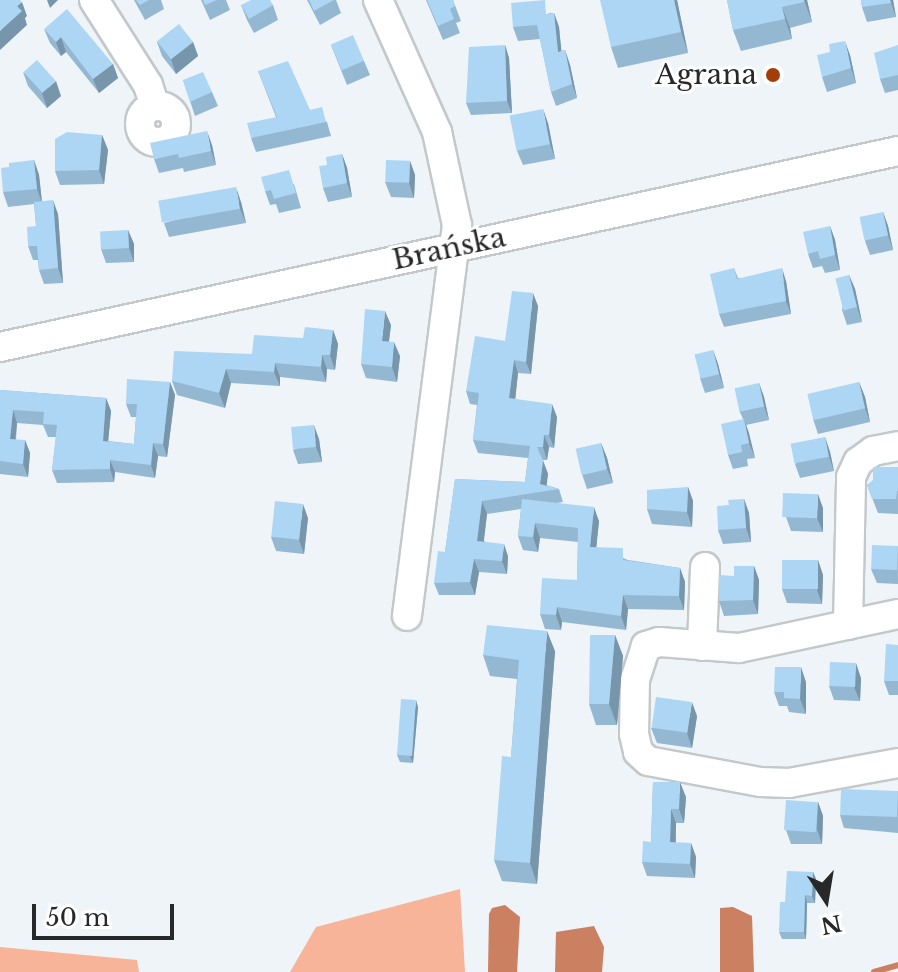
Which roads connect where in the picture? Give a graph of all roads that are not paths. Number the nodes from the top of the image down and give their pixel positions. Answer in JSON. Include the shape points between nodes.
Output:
{"nodes":[{"id":1,"x":94,"y":0,"type":"edge"},
{"id":2,"x":378,"y":0,"type":"edge"},
{"id":3,"x":154,"y":103,"type":"dead end"},
{"id":4,"x":898,"y":151,"type":"edge"},
{"id":5,"x":455,"y":248,"type":"junction"},
{"id":6,"x":0,"y":347,"type":"edge"},
{"id":7,"x":898,"y":446,"type":"edge"},
{"id":8,"x":705,"y":567,"type":"dead end"},
{"id":9,"x":898,"y":614,"type":"edge"},
{"id":10,"x":407,"y":616,"type":"dead end"},
{"id":11,"x":848,"y":625,"type":"junction"},
{"id":12,"x":702,"y":646,"type":"junction"},
{"id":13,"x":898,"y":763,"type":"edge"}],
"edges":[{"from":1,"to":3,"type":"street"},
{"from":2,"to":5,"type":"street","via":[[437,132],[457,225]]},
{"from":4,"to":5,"type":"street","name":"Brańska"},
{"from":5,"to":6,"type":"street","name":"Brańska"},
{"from":5,"to":10,"type":"street"},
{"from":7,"to":11,"type":"street","via":[[873,451],[858,462],[851,477]]},
{"from":8,"to":12,"type":"street"},
{"from":9,"to":11,"type":"street"},
{"from":11,"to":12,"type":"street","via":[[739,648]]},
{"from":12,"to":13,"type":"street","via":[[646,646],[635,679],[634,734],[638,752],[648,761],[789,783]]}]}
